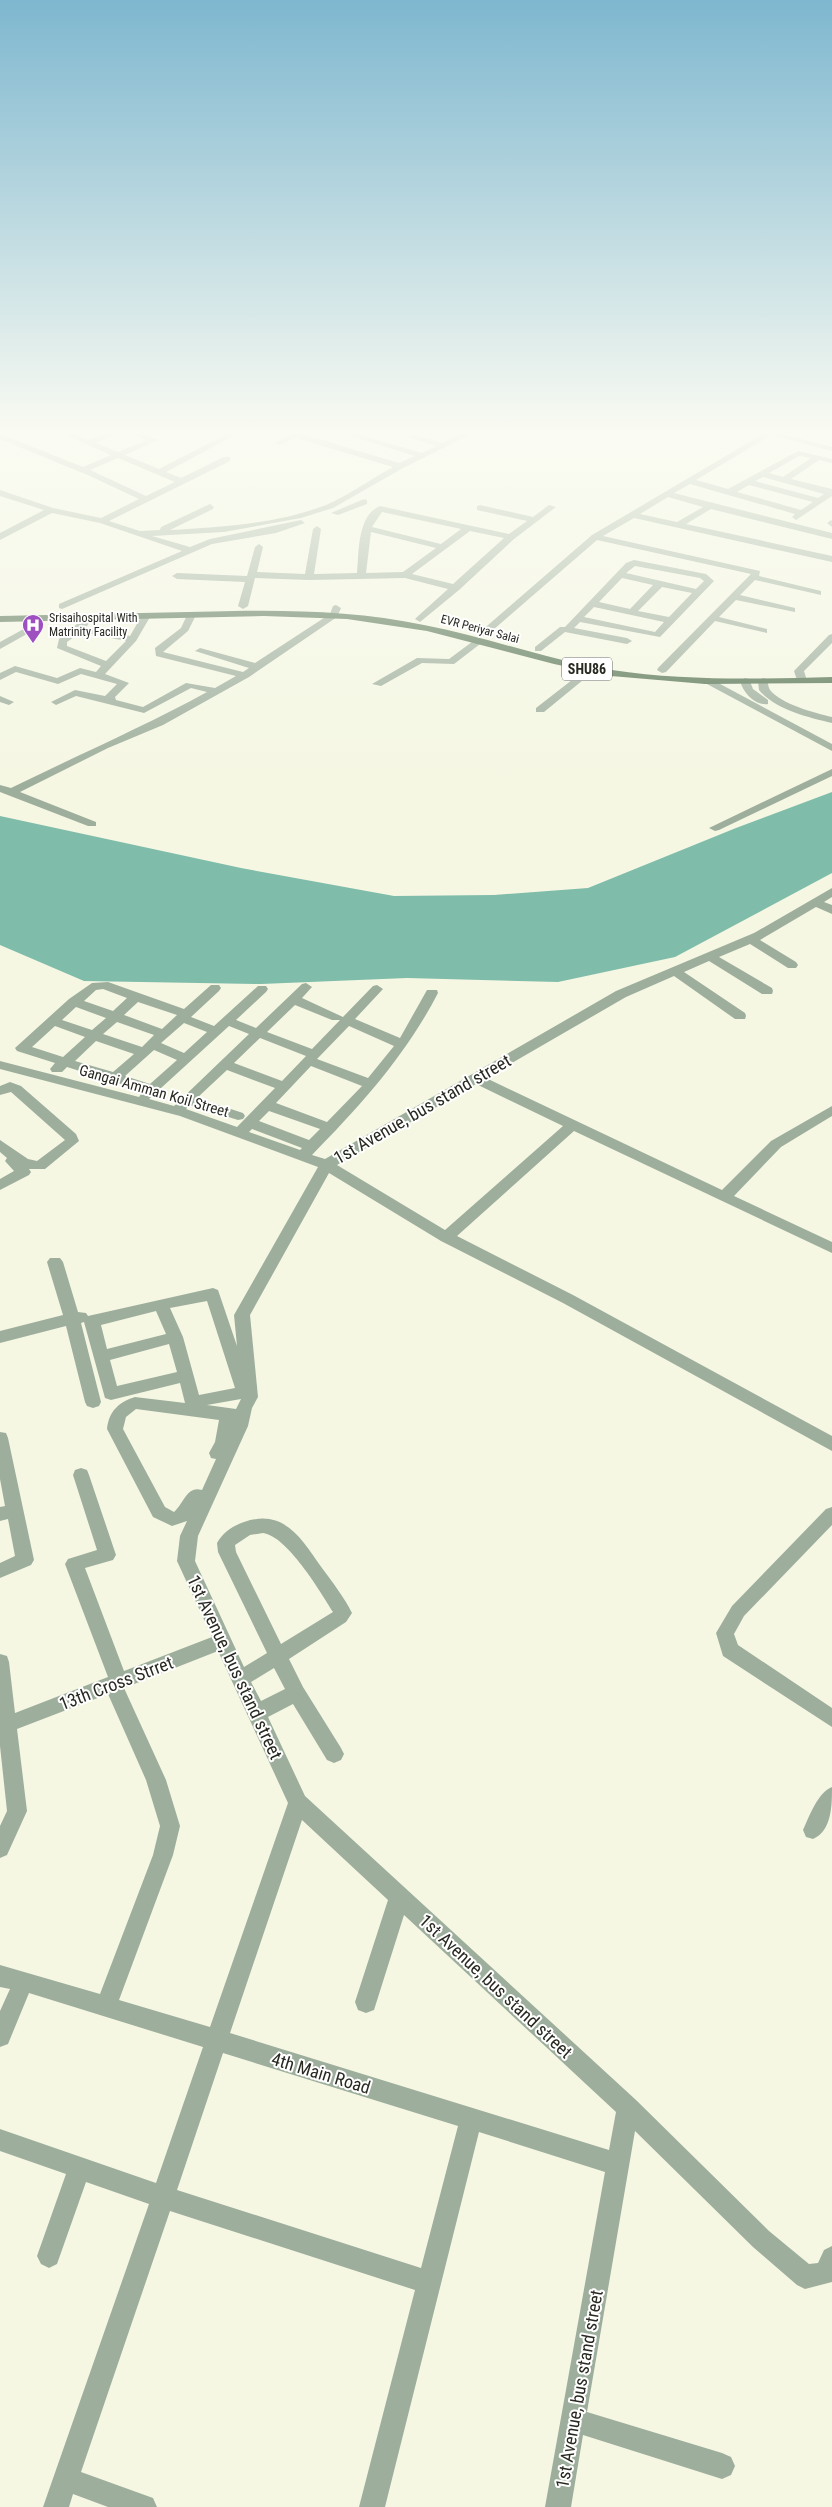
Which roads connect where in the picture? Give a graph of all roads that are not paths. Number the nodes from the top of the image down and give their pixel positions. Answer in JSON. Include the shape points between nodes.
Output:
{"nodes":[{"id":1,"x":187,"y":551,"type":"edge"},
{"id":2,"x":259,"y":551,"type":"edge"},
{"id":3,"x":313,"y":551,"type":"edge"},
{"id":4,"x":364,"y":551,"type":"edge"},
{"id":5,"x":439,"y":551,"type":"edge"},
{"id":6,"x":497,"y":551,"type":"edge"},
{"id":7,"x":579,"y":551,"type":"edge"},
{"id":8,"x":658,"y":551,"type":"edge"},
{"id":9,"x":813,"y":551,"type":"edge"},
{"id":10,"x":832,"y":559,"type":"edge"},
{"id":11,"x":361,"y":574,"type":"junction"},
{"id":12,"x":622,"y":574,"type":"junction"},
{"id":13,"x":406,"y":575,"type":"junction"},
{"id":14,"x":177,"y":576,"type":"dead end"},
{"id":15,"x":250,"y":577,"type":"junction"},
{"id":16,"x":308,"y":577,"type":"junction"},
{"id":17,"x":753,"y":577,"type":"junction"},
{"id":18,"x":660,"y":583,"type":"junction"},
{"id":19,"x":456,"y":588,"type":"junction"},
{"id":20,"x":699,"y":592,"type":"junction"},
{"id":21,"x":818,"y":593,"type":"dead end"},
{"id":22,"x":735,"y":596,"type":"junction"},
{"id":23,"x":593,"y":604,"type":"junction"},
{"id":24,"x":62,"y":606,"type":"dead end"},
{"id":25,"x":242,"y":606,"type":"junction"},
{"id":26,"x":792,"y":610,"type":"dead end"},
{"id":27,"x":0,"y":612,"type":"edge"},
{"id":28,"x":335,"y":612,"type":"junction"},
{"id":29,"x":632,"y":612,"type":"junction"},
{"id":30,"x":191,"y":615,"type":"junction"},
{"id":31,"x":145,"y":617,"type":"junction"},
{"id":32,"x":713,"y":618,"type":"junction"},
{"id":33,"x":0,"y":619,"type":"edge"},
{"id":34,"x":420,"y":619,"type":"junction"},
{"id":35,"x":578,"y":619,"type":"junction"},
{"id":36,"x":672,"y":621,"type":"junction"},
{"id":37,"x":40,"y":623,"type":"dead end"},
{"id":38,"x":568,"y":629,"type":"junction"},
{"id":39,"x":764,"y":630,"type":"dead end"},
{"id":40,"x":832,"y":637,"type":"edge"},
{"id":41,"x":481,"y":638,"type":"junction"},
{"id":42,"x":133,"y":639,"type":"junction"},
{"id":43,"x":627,"y":641,"type":"dead end"},
{"id":44,"x":0,"y":646,"type":"edge"},
{"id":45,"x":538,"y":649,"type":"junction"},
{"id":46,"x":200,"y":651,"type":"dead end"},
{"id":47,"x":107,"y":665,"type":"junction"},
{"id":48,"x":257,"y":667,"type":"junction"},
{"id":49,"x":590,"y":669,"type":"junction"},
{"id":50,"x":662,"y":670,"type":"junction"},
{"id":51,"x":832,"y":670,"type":"edge"},
{"id":52,"x":98,"y":675,"type":"junction"},
{"id":53,"x":245,"y":675,"type":"junction"},
{"id":54,"x":801,"y":676,"type":"junction"},
{"id":55,"x":0,"y":677,"type":"edge"},
{"id":56,"x":832,"y":680,"type":"edge"},
{"id":57,"x":709,"y":681,"type":"junction"},
{"id":58,"x":763,"y":681,"type":"junction"},
{"id":59,"x":377,"y":684,"type":"dead end"},
{"id":60,"x":746,"y":684,"type":"junction"},
{"id":61,"x":217,"y":691,"type":"junction"},
{"id":62,"x":110,"y":699,"type":"junction"},
{"id":63,"x":56,"y":702,"type":"dead end"},
{"id":64,"x":540,"y":710,"type":"dead end"},
{"id":65,"x":832,"y":720,"type":"edge"},
{"id":66,"x":832,"y":737,"type":"edge"},
{"id":67,"x":832,"y":748,"type":"edge"},
{"id":68,"x":832,"y":772,"type":"edge"},
{"id":69,"x":0,"y":788,"type":"edge"},
{"id":70,"x":12,"y":792,"type":"junction"},
{"id":71,"x":92,"y":824,"type":"dead end"},
{"id":72,"x":715,"y":828,"type":"dead end"},
{"id":73,"x":832,"y":892,"type":"edge"},
{"id":74,"x":816,"y":902,"type":"junction"},
{"id":75,"x":832,"y":910,"type":"edge"},
{"id":76,"x":750,"y":939,"type":"junction"},
{"id":77,"x":709,"y":956,"type":"junction"},
{"id":78,"x":792,"y":965,"type":"dead end"},
{"id":79,"x":675,"y":971,"type":"junction"},
{"id":80,"x":306,"y":987,"type":"dead end"},
{"id":81,"x":216,"y":988,"type":"dead end"},
{"id":82,"x":262,"y":989,"type":"dead end"},
{"id":83,"x":377,"y":989,"type":"dead end"},
{"id":84,"x":767,"y":991,"type":"dead end"},
{"id":85,"x":432,"y":993,"type":"dead end"},
{"id":86,"x":136,"y":997,"type":"junction"},
{"id":87,"x":292,"y":999,"type":"junction"},
{"id":88,"x":74,"y":1002,"type":"junction"},
{"id":89,"x":116,"y":1016,"type":"junction"},
{"id":90,"x":185,"y":1016,"type":"junction"},
{"id":91,"x":740,"y":1016,"type":"dead end"},
{"id":92,"x":342,"y":1019,"type":"junction"},
{"id":93,"x":52,"y":1021,"type":"junction"},
{"id":94,"x":227,"y":1021,"type":"junction"},
{"id":95,"x":216,"y":1031,"type":"junction"},
{"id":96,"x":256,"y":1032,"type":"junction"},
{"id":97,"x":163,"y":1034,"type":"junction"},
{"id":98,"x":94,"y":1035,"type":"junction"},
{"id":99,"x":402,"y":1044,"type":"junction"},
{"id":100,"x":147,"y":1048,"type":"junction"},
{"id":101,"x":185,"y":1058,"type":"junction"},
{"id":102,"x":312,"y":1058,"type":"junction"},
{"id":103,"x":65,"y":1062,"type":"junction"},
{"id":104,"x":223,"y":1064,"type":"junction"},
{"id":105,"x":1,"y":1066,"type":"edge"},
{"id":106,"x":49,"y":1077,"type":"junction"},
{"id":107,"x":114,"y":1078,"type":"junction"},
{"id":108,"x":476,"y":1079,"type":"junction"},
{"id":109,"x":370,"y":1084,"type":"junction"},
{"id":110,"x":285,"y":1087,"type":"junction"},
{"id":111,"x":152,"y":1089,"type":"junction"},
{"id":112,"x":0,"y":1091,"type":"edge"},
{"id":113,"x":188,"y":1100,"type":"junction"},
{"id":114,"x":140,"y":1101,"type":"junction"},
{"id":115,"x":267,"y":1105,"type":"junction"},
{"id":116,"x":832,"y":1110,"type":"edge"},
{"id":117,"x":176,"y":1111,"type":"junction"},
{"id":118,"x":242,"y":1124,"type":"junction"},
{"id":119,"x":572,"y":1126,"type":"junction"},
{"id":120,"x":330,"y":1128,"type":"junction"},
{"id":121,"x":0,"y":1145,"type":"edge"},
{"id":122,"x":306,"y":1151,"type":"junction"},
{"id":123,"x":0,"y":1152,"type":"edge"},
{"id":124,"x":326,"y":1165,"type":"junction"},
{"id":125,"x":0,"y":1185,"type":"edge"},
{"id":126,"x":724,"y":1197,"type":"junction"},
{"id":127,"x":446,"y":1237,"type":"junction"},
{"id":128,"x":832,"y":1248,"type":"edge"},
{"id":129,"x":55,"y":1262,"type":"dead end"},
{"id":130,"x":161,"y":1304,"type":"junction"},
{"id":131,"x":124,"y":1305,"type":"dead end"},
{"id":132,"x":72,"y":1319,"type":"junction"},
{"id":133,"x":0,"y":1337,"type":"edge"},
{"id":134,"x":175,"y":1337,"type":"junction"},
{"id":135,"x":101,"y":1357,"type":"junction"},
{"id":136,"x":185,"y":1376,"type":"junction"},
{"id":137,"x":246,"y":1392,"type":"junction"},
{"id":138,"x":93,"y":1402,"type":"dead end"},
{"id":139,"x":235,"y":1415,"type":"junction"},
{"id":140,"x":0,"y":1438,"type":"edge"},
{"id":141,"x":832,"y":1444,"type":"edge"},
{"id":142,"x":81,"y":1475,"type":"dead end"},
{"id":143,"x":201,"y":1496,"type":"junction"},
{"id":144,"x":8,"y":1512,"type":"edge"},
{"id":145,"x":832,"y":1514,"type":"edge"},
{"id":146,"x":0,"y":1571,"type":"edge"},
{"id":147,"x":223,"y":1641,"type":"junction"},
{"id":148,"x":276,"y":1657,"type":"junction"},
{"id":149,"x":0,"y":1662,"type":"edge"},
{"id":150,"x":240,"y":1679,"type":"junction"},
{"id":151,"x":116,"y":1683,"type":"junction"},
{"id":152,"x":296,"y":1693,"type":"junction"},
{"id":153,"x":256,"y":1713,"type":"junction"},
{"id":154,"x":832,"y":1718,"type":"edge"},
{"id":155,"x":8,"y":1724,"type":"junction"},
{"id":156,"x":334,"y":1754,"type":"dead end"},
{"id":157,"x":832,"y":1796,"type":"edge"},
{"id":158,"x":298,"y":1803,"type":"junction"},
{"id":159,"x":814,"y":1830,"type":"dead end"},
{"id":160,"x":0,"y":1848,"type":"edge"},
{"id":161,"x":399,"y":1896,"type":"junction"},
{"id":162,"x":0,"y":1976,"type":"edge"},
{"id":163,"x":24,"y":1981,"type":"junction"},
{"id":164,"x":366,"y":2002,"type":"dead end"},
{"id":165,"x":106,"y":2006,"type":"junction"},
{"id":166,"x":0,"y":2036,"type":"edge"},
{"id":167,"x":217,"y":2040,"type":"junction"},
{"id":168,"x":628,"y":2108,"type":"junction"},
{"id":169,"x":471,"y":2119,"type":"junction"},
{"id":170,"x":0,"y":2140,"type":"edge"},
{"id":171,"x":618,"y":2164,"type":"junction"},
{"id":172,"x":80,"y":2167,"type":"junction"},
{"id":173,"x":163,"y":2197,"type":"junction"},
{"id":174,"x":49,"y":2256,"type":"dead end"},
{"id":175,"x":832,"y":2258,"type":"edge"},
{"id":176,"x":429,"y":2282,"type":"junction"},
{"id":177,"x":574,"y":2420,"type":"junction"},
{"id":178,"x":722,"y":2466,"type":"dead end"},
{"id":179,"x":66,"y":2479,"type":"junction"},
{"id":180,"x":56,"y":2507,"type":"edge"},
{"id":181,"x":144,"y":2507,"type":"edge"},
{"id":182,"x":372,"y":2507,"type":"edge"},
{"id":183,"x":558,"y":2507,"type":"edge"}],
"edges":[{"from":1,"to":24,"type":"street"},
{"from":2,"to":15,"type":"street"},
{"from":3,"to":16,"type":"street"},
{"from":4,"to":11,"type":"street"},
{"from":5,"to":13,"type":"street"},
{"from":6,"to":19,"type":"street"},
{"from":7,"to":41,"type":"street"},
{"from":8,"to":17,"type":"street","via":[[757,573]]},
{"from":9,"to":10,"type":"street"},
{"from":11,"to":13,"type":"street"},
{"from":11,"to":16,"type":"street"},
{"from":12,"to":18,"type":"street"},
{"from":12,"to":20,"type":"street","via":[[630,565],[641,563],[703,576],[708,581]]},
{"from":12,"to":23,"type":"street"},
{"from":13,"to":19,"type":"street"},
{"from":14,"to":15,"type":"street"},
{"from":15,"to":16,"type":"street"},
{"from":15,"to":25,"type":"street"},
{"from":17,"to":21,"type":"street"},
{"from":17,"to":22,"type":"street"},
{"from":18,"to":20,"type":"street"},
{"from":18,"to":29,"type":"street"},
{"from":19,"to":34,"type":"street"},
{"from":20,"to":36,"type":"street"},
{"from":22,"to":26,"type":"street"},
{"from":22,"to":32,"type":"street"},
{"from":23,"to":29,"type":"street"},
{"from":23,"to":35,"type":"street"},
{"from":25,"to":27,"type":"main road","name":"EVR Periyar Salai","number":"SHU86"},
{"from":25,"to":28,"type":"main road","name":"EVR Periyar Salai","number":"SHU86"},
{"from":28,"to":30,"type":"main road","name":"EVR Periyar Salai","number":"SHU86"},
{"from":28,"to":34,"type":"main road","name":"EVR Periyar Salai","number":"SHU86"},
{"from":28,"to":41,"type":"main road","name":"EVR Periyar Salai","number":"SHU86"},
{"from":28,"to":48,"type":"street"},
{"from":29,"to":36,"type":"street"},
{"from":30,"to":31,"type":"main road","name":"EVR Periyar Salai","number":"SHU86"},
{"from":30,"to":53,"type":"street","via":[[185,629],[158,650],[159,654]]},
{"from":31,"to":33,"type":"main road","name":"EVR Periyar Salai","number":"SHU86"},
{"from":31,"to":42,"type":"street"},
{"from":32,"to":39,"type":"street"},
{"from":32,"to":50,"type":"street"},
{"from":34,"to":41,"type":"main road","name":"EVR Periyar Salai","number":"SHU86"},
{"from":35,"to":36,"type":"street","via":[[653,635],[660,634]]},
{"from":35,"to":38,"type":"street"},
{"from":37,"to":44,"type":"street"},
{"from":38,"to":43,"type":"street"},
{"from":38,"to":45,"type":"street","via":[[560,630]]},
{"from":40,"to":54,"type":"street"},
{"from":41,"to":45,"type":"main road","name":"EVR Periyar Salai","number":"SHU86"},
{"from":41,"to":49,"type":"main road","name":"EVR Periyar Salai","number":"SHU86"},
{"from":41,"to":59,"type":"street","via":[[452,662],[420,660]]},
{"from":42,"to":47,"type":"street"},
{"from":42,"to":47,"type":"street","via":[[83,625],[62,640],[62,648]]},
{"from":45,"to":50,"type":"main road","name":"EVR Periyar Salai","number":"SHU86","via":[[604,664]]},
{"from":46,"to":48,"type":"street"},
{"from":47,"to":52,"type":"street"},
{"from":48,"to":53,"type":"street"},
{"from":49,"to":57,"type":"main road","name":"EVR Periyar Salai","number":"SHU86"},
{"from":49,"to":64,"type":"street"},
{"from":50,"to":54,"type":"main road","name":"EVR Periyar Salai","number":"SHU86"},
{"from":51,"to":54,"type":"main road","name":"EVR Periyar Salai","number":"SHU86"},
{"from":52,"to":55,"type":"street","via":[[80,671],[58,682],[17,669]]},
{"from":52,"to":62,"type":"street","via":[[124,683]]},
{"from":53,"to":61,"type":"street"},
{"from":54,"to":56,"type":"main road","name":"EVR Periyar Salai","number":"SHU86"},
{"from":54,"to":58,"type":"main road","name":"EVR Periyar Salai","number":"SHU86"},
{"from":57,"to":60,"type":"main road","name":"EVR Periyar Salai","number":"SHU86"},
{"from":57,"to":67,"type":"street"},
{"from":58,"to":60,"type":"main road","name":"EVR Periyar Salai","number":"SHU86"},
{"from":58,"to":65,"type":"street","via":[[764,690],[793,710]]},
{"from":60,"to":66,"type":"street","via":[[753,696]]},
{"from":61,"to":62,"type":"street","via":[[190,685],[140,710]]},
{"from":61,"to":70,"type":"street","via":[[159,723]]},
{"from":62,"to":63,"type":"street","via":[[100,700],[75,693]]},
{"from":68,"to":72,"type":"street"},
{"from":69,"to":70,"type":"street"},
{"from":70,"to":71,"type":"street"},
{"from":73,"to":74,"type":"street","name":"1st Avenue, bus stand street"},
{"from":74,"to":75,"type":"street"},
{"from":74,"to":76,"type":"street","name":"1st Avenue, bus stand street"},
{"from":76,"to":77,"type":"street","name":"1st Avenue, bus stand street"},
{"from":76,"to":78,"type":"street"},
{"from":77,"to":79,"type":"street","name":"1st Avenue, bus stand street"},
{"from":77,"to":84,"type":"street"},
{"from":79,"to":91,"type":"street"},
{"from":79,"to":108,"type":"street","name":"1st Avenue, bus stand street","via":[[621,994]]},
{"from":80,"to":87,"type":"street"},
{"from":81,"to":90,"type":"street"},
{"from":82,"to":94,"type":"street"},
{"from":83,"to":92,"type":"street"},
{"from":85,"to":99,"type":"street"},
{"from":86,"to":88,"type":"street","via":[[97,984]]},
{"from":86,"to":89,"type":"street"},
{"from":86,"to":90,"type":"street"},
{"from":87,"to":92,"type":"street"},
{"from":87,"to":96,"type":"street"},
{"from":88,"to":89,"type":"street"},
{"from":88,"to":93,"type":"street"},
{"from":89,"to":97,"type":"street"},
{"from":89,"to":98,"type":"street"},
{"from":90,"to":95,"type":"street"},
{"from":90,"to":97,"type":"street"},
{"from":92,"to":99,"type":"street"},
{"from":92,"to":102,"type":"street"},
{"from":93,"to":98,"type":"street"},
{"from":93,"to":103,"type":"street","via":[[22,1048]]},
{"from":94,"to":95,"type":"street"},
{"from":94,"to":96,"type":"street"},
{"from":95,"to":101,"type":"street"},
{"from":96,"to":102,"type":"street"},
{"from":96,"to":104,"type":"street"},
{"from":97,"to":100,"type":"street"},
{"from":98,"to":100,"type":"street"},
{"from":98,"to":103,"type":"street"},
{"from":99,"to":109,"type":"street"},
{"from":100,"to":101,"type":"street"},
{"from":100,"to":107,"type":"street"},
{"from":101,"to":111,"type":"street"},
{"from":102,"to":109,"type":"street"},
{"from":102,"to":110,"type":"street"},
{"from":103,"to":106,"type":"street"},
{"from":103,"to":107,"type":"street"},
{"from":104,"to":110,"type":"street"},
{"from":104,"to":113,"type":"street"},
{"from":105,"to":106,"type":"street","name":"Gangai Amman Koil Street"},
{"from":106,"to":114,"type":"street","name":"Gangai Amman Koil Street"},
{"from":107,"to":111,"type":"street"},
{"from":108,"to":119,"type":"street"},
{"from":108,"to":124,"type":"street","name":"1st Avenue, bus stand street"},
{"from":109,"to":120,"type":"street"},
{"from":110,"to":115,"type":"street"},
{"from":111,"to":114,"type":"street"},
{"from":112,"to":121,"type":"street","via":[[10,1086],[16,1089],[72,1141],[40,1166],[27,1165]]},
{"from":113,"to":117,"type":"street"},
{"from":113,"to":118,"type":"street"},
{"from":114,"to":117,"type":"street","name":"Gangai Amman Koil Street"},
{"from":115,"to":118,"type":"street"},
{"from":115,"to":120,"type":"street"},
{"from":116,"to":126,"type":"street","via":[[776,1144]]},
{"from":117,"to":118,"type":"street","name":"Gangai Amman Koil Street"},
{"from":118,"to":122,"type":"street"},
{"from":119,"to":126,"type":"street"},
{"from":119,"to":127,"type":"street"},
{"from":120,"to":122,"type":"street"},
{"from":122,"to":124,"type":"street"},
{"from":123,"to":125,"type":"street","via":[[24,1172]]},
{"from":124,"to":127,"type":"street"},
{"from":124,"to":137,"type":"street","name":"1st Avenue, bus stand street","via":[[242,1315]]},
{"from":126,"to":128,"type":"street"},
{"from":127,"to":141,"type":"street","via":[[568,1299]]},
{"from":129,"to":132,"type":"street"},
{"from":130,"to":134,"type":"street"},
{"from":130,"to":135,"type":"street","via":[[92,1322]]},
{"from":130,"to":137,"type":"street","via":[[213,1294]]},
{"from":131,"to":132,"type":"street"},
{"from":132,"to":133,"type":"street"},
{"from":132,"to":138,"type":"street"},
{"from":134,"to":135,"type":"street"},
{"from":134,"to":136,"type":"street"},
{"from":135,"to":136,"type":"street","via":[[112,1394]]},
{"from":136,"to":137,"type":"street","via":[[193,1402]]},
{"from":137,"to":139,"type":"street","name":"1st Avenue, bus stand street","via":[[250,1397]]},
{"from":139,"to":143,"type":"street","name":"1st Avenue, bus stand street"},
{"from":139,"to":143,"type":"street","via":[[135,1403],[126,1406],[115,1421],[114,1430],[165,1518],[179,1519]]},
{"from":140,"to":144,"type":"street"},
{"from":142,"to":151,"type":"street","via":[[106,1555],[74,1564]]},
{"from":143,"to":147,"type":"street","name":"1st Avenue, bus stand street","via":[[189,1536],[186,1561]]},
{"from":144,"to":146,"type":"street","via":[[25,1560]]},
{"from":145,"to":154,"type":"street","via":[[738,1611],[724,1634],[730,1650]]},
{"from":147,"to":150,"type":"street","name":"1st Avenue, bus stand street"},
{"from":147,"to":151,"type":"street","name":"13th Cross Strret"},
{"from":148,"to":148,"type":"street","via":[[343,1613],[289,1537],[271,1527],[246,1528],[230,1537],[226,1543],[227,1552]]},
{"from":148,"to":150,"type":"street"},
{"from":148,"to":152,"type":"street"},
{"from":149,"to":155,"type":"street"},
{"from":150,"to":153,"type":"street","name":"1st Avenue, bus stand street"},
{"from":151,"to":155,"type":"street","name":"13th Cross Strret"},
{"from":151,"to":165,"type":"street","via":[[156,1780],[170,1826],[163,1855]]},
{"from":152,"to":153,"type":"street"},
{"from":152,"to":156,"type":"street"},
{"from":153,"to":158,"type":"street","name":"1st Avenue, bus stand street"},
{"from":155,"to":160,"type":"street","via":[[17,1811]]},
{"from":157,"to":159,"type":"street"},
{"from":158,"to":161,"type":"street","name":"1st Avenue, bus stand street"},
{"from":158,"to":167,"type":"street"},
{"from":161,"to":164,"type":"street"},
{"from":161,"to":168,"type":"street","name":"1st Avenue, bus stand street"},
{"from":162,"to":163,"type":"street","name":"4th Main Road"},
{"from":163,"to":165,"type":"street","name":"4th Main Road"},
{"from":163,"to":166,"type":"street"},
{"from":165,"to":167,"type":"street","name":"4th Main Road"},
{"from":167,"to":169,"type":"street","name":"4th Main Road"},
{"from":167,"to":173,"type":"street"},
{"from":168,"to":171,"type":"street","name":"1st Avenue, bus stand street"},
{"from":168,"to":175,"type":"street","via":[[761,2239],[805,2276],[825,2273]]},
{"from":169,"to":171,"type":"street","name":"4th Main Road"},
{"from":169,"to":176,"type":"street"},
{"from":170,"to":172,"type":"street"},
{"from":171,"to":177,"type":"street","name":"1st Avenue, bus stand street"},
{"from":172,"to":173,"type":"street"},
{"from":172,"to":174,"type":"street"},
{"from":173,"to":176,"type":"street"},
{"from":173,"to":179,"type":"street"},
{"from":176,"to":182,"type":"street"},
{"from":177,"to":178,"type":"street"},
{"from":177,"to":183,"type":"street","name":"1st Avenue, bus stand street"},
{"from":179,"to":180,"type":"street"},
{"from":179,"to":181,"type":"street"}]}
